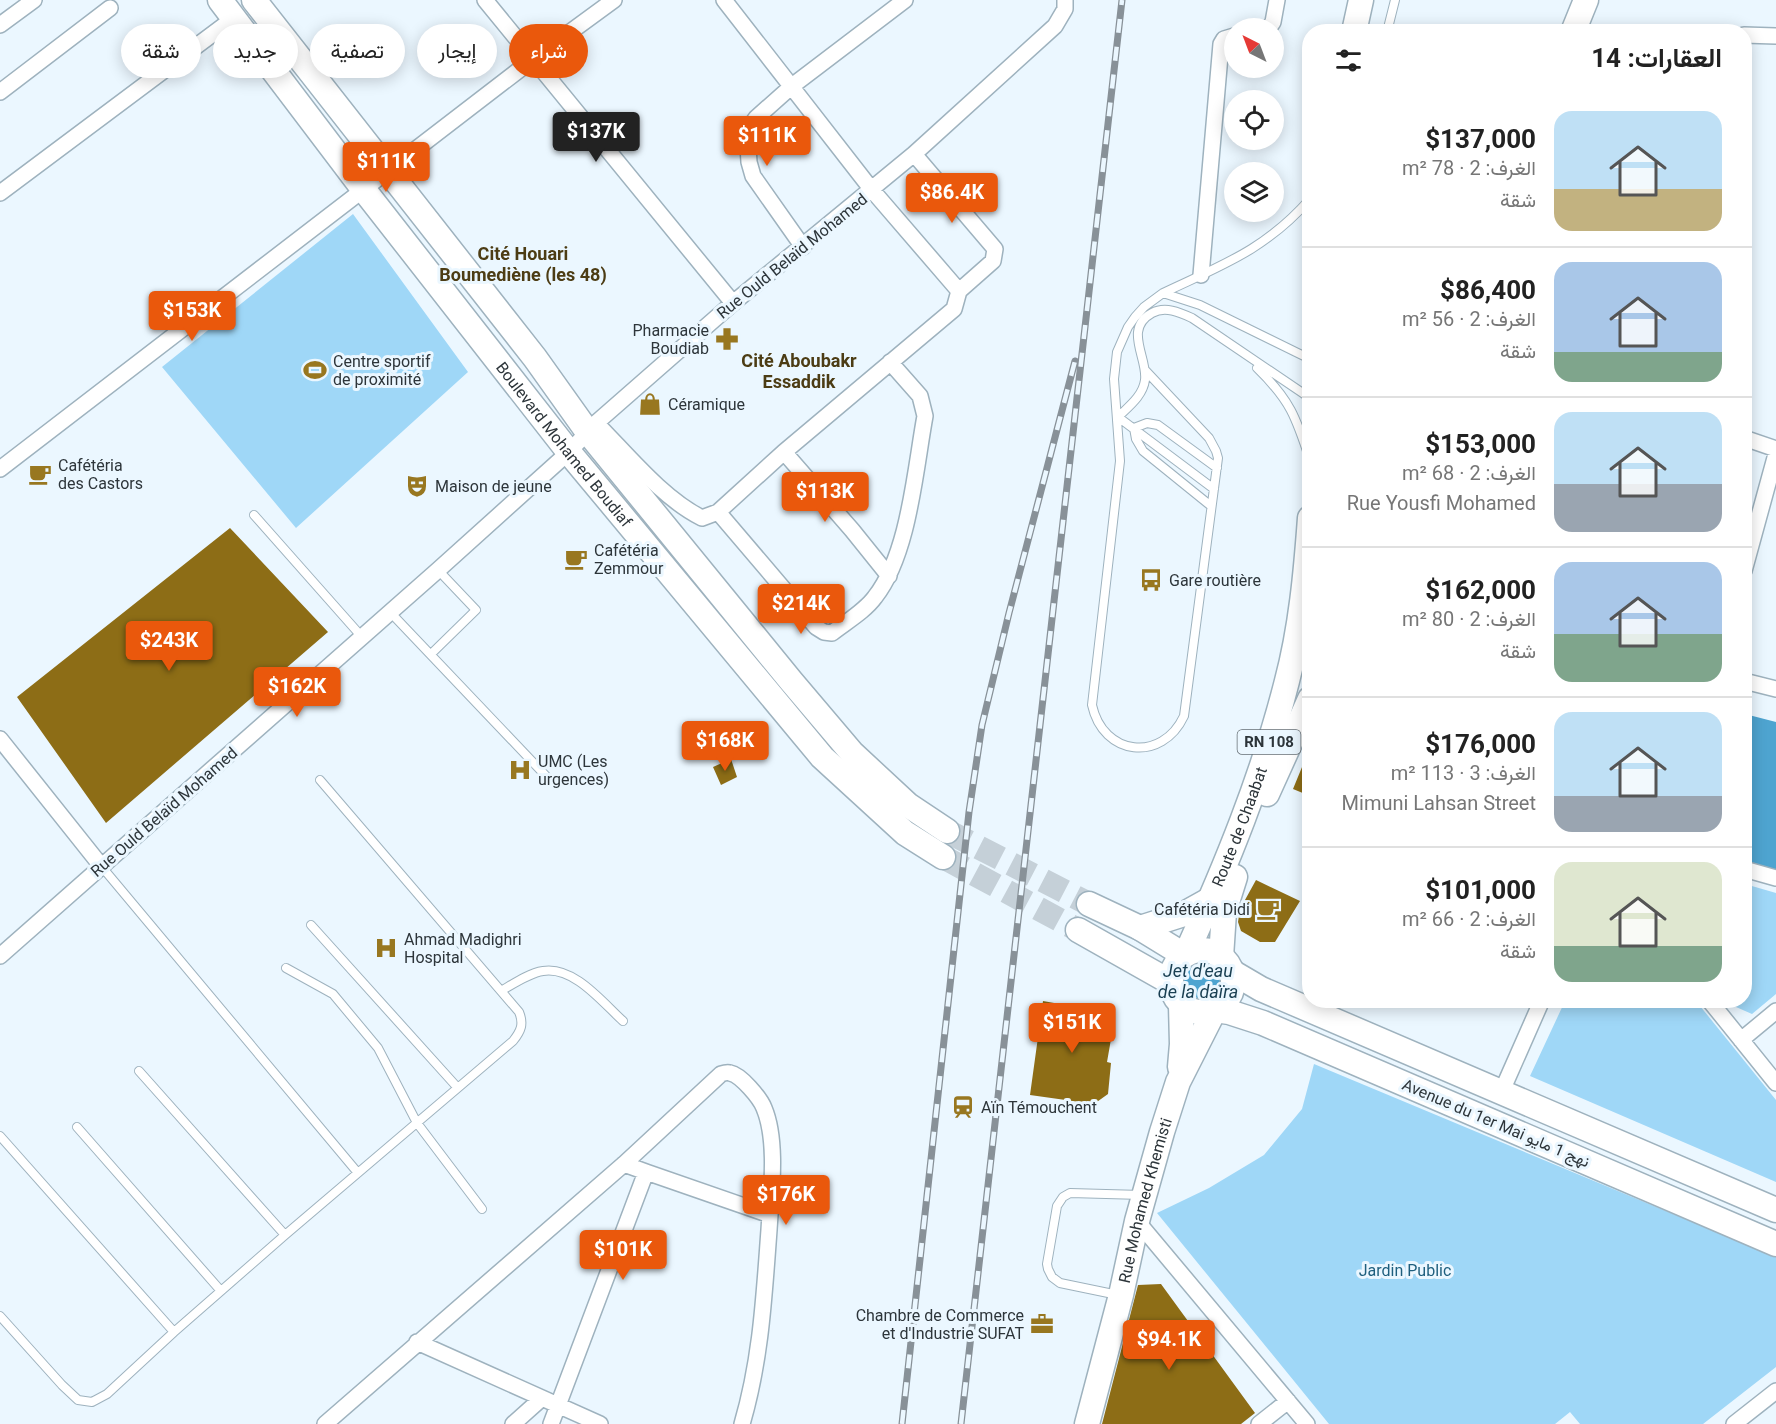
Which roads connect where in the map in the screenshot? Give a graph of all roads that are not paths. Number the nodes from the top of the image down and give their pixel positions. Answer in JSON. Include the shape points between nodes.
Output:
{"nodes":[{"id":1,"x":34,"y":0,"type":"edge"},
{"id":2,"x":254,"y":0,"type":"edge"},
{"id":3,"x":485,"y":0,"type":"edge"},
{"id":4,"x":614,"y":0,"type":"edge"},
{"id":5,"x":724,"y":0,"type":"edge"},
{"id":6,"x":905,"y":0,"type":"edge"},
{"id":7,"x":1065,"y":0,"type":"edge"},
{"id":8,"x":1277,"y":0,"type":"edge"},
{"id":9,"x":1361,"y":0,"type":"edge"},
{"id":10,"x":1395,"y":0,"type":"edge"},
{"id":11,"x":1586,"y":0,"type":"edge"},
{"id":12,"x":110,"y":8,"type":"dead end"},
{"id":13,"x":227,"y":9,"type":"edge"},
{"id":14,"x":1274,"y":18,"type":"edge"},
{"id":15,"x":581,"y":24,"type":"edge"},
{"id":16,"x":1356,"y":24,"type":"edge"},
{"id":17,"x":1389,"y":24,"type":"edge"},
{"id":18,"x":1576,"y":24,"type":"edge"},
{"id":19,"x":0,"y":26,"type":"edge"},
{"id":20,"x":509,"y":31,"type":"edge"},
{"id":21,"x":1752,"y":35,"type":"edge"},
{"id":22,"x":1776,"y":36,"type":"edge"},
{"id":23,"x":1224,"y":39,"type":"edge"},
{"id":24,"x":509,"y":78,"type":"edge"},
{"id":25,"x":547,"y":78,"type":"edge"},
{"id":26,"x":792,"y":86,"type":"junction"},
{"id":27,"x":0,"y":92,"type":"edge"},
{"id":28,"x":914,"y":154,"type":"junction"},
{"id":29,"x":389,"y":171,"type":"junction"},
{"id":30,"x":2,"y":186,"type":"edge"},
{"id":31,"x":364,"y":190,"type":"junction"},
{"id":32,"x":872,"y":190,"type":"junction"},
{"id":33,"x":1302,"y":207,"type":"edge"},
{"id":34,"x":803,"y":246,"type":"junction"},
{"id":35,"x":1202,"y":275,"type":"junction"},
{"id":36,"x":959,"y":291,"type":"junction"},
{"id":37,"x":1163,"y":293,"type":"junction"},
{"id":38,"x":733,"y":303,"type":"junction"},
{"id":39,"x":1302,"y":355,"type":"edge"},
{"id":40,"x":1245,"y":356,"type":"junction"},
{"id":41,"x":890,"y":362,"type":"junction"},
{"id":42,"x":1145,"y":370,"type":"junction"},
{"id":43,"x":1302,"y":393,"type":"edge"},
{"id":44,"x":1118,"y":417,"type":"junction"},
{"id":45,"x":591,"y":427,"type":"junction"},
{"id":46,"x":1134,"y":428,"type":"junction"},
{"id":47,"x":1302,"y":438,"type":"edge"},
{"id":48,"x":1752,"y":441,"type":"edge"},
{"id":49,"x":1776,"y":449,"type":"edge"},
{"id":50,"x":569,"y":452,"type":"junction"},
{"id":51,"x":784,"y":452,"type":"junction"},
{"id":52,"x":1776,"y":454,"type":"edge"},
{"id":53,"x":1217,"y":468,"type":"junction"},
{"id":54,"x":0,"y":469,"type":"edge"},
{"id":55,"x":1214,"y":489,"type":"junction"},
{"id":56,"x":1210,"y":506,"type":"junction"},
{"id":57,"x":718,"y":512,"type":"junction"},
{"id":58,"x":254,"y":515,"type":"dead end"},
{"id":59,"x":1752,"y":525,"type":"edge"},
{"id":60,"x":438,"y":570,"type":"junction"},
{"id":61,"x":888,"y":576,"type":"junction"},
{"id":62,"x":1302,"y":593,"type":"edge"},
{"id":63,"x":390,"y":612,"type":"junction"},
{"id":64,"x":362,"y":637,"type":"junction"},
{"id":65,"x":431,"y":654,"type":"junction"},
{"id":66,"x":1752,"y":683,"type":"edge"},
{"id":67,"x":1776,"y":689,"type":"edge"},
{"id":68,"x":1302,"y":717,"type":"edge"},
{"id":69,"x":0,"y":739,"type":"edge"},
{"id":70,"x":546,"y":776,"type":"dead end"},
{"id":71,"x":320,"y":780,"type":"dead end"},
{"id":72,"x":947,"y":831,"type":"tunnel mouth"},
{"id":73,"x":943,"y":857,"type":"tunnel mouth"},
{"id":74,"x":102,"y":867,"type":"junction"},
{"id":75,"x":1752,"y":871,"type":"edge"},
{"id":76,"x":1776,"y":878,"type":"edge"},
{"id":77,"x":1211,"y":899,"type":"junction"},
{"id":78,"x":1089,"y":904,"type":"tunnel mouth"},
{"id":79,"x":311,"y":925,"type":"dead end"},
{"id":80,"x":1140,"y":928,"type":"junction"},
{"id":81,"x":1078,"y":930,"type":"tunnel mouth"},
{"id":82,"x":1185,"y":955,"type":"junction"},
{"id":83,"x":0,"y":956,"type":"edge"},
{"id":84,"x":1226,"y":964,"type":"junction"},
{"id":85,"x":286,"y":968,"type":"dead end"},
{"id":86,"x":1170,"y":982,"type":"junction"},
{"id":87,"x":501,"y":991,"type":"junction"},
{"id":88,"x":1180,"y":1005,"type":"junction"},
{"id":89,"x":1302,"y":1007,"type":"edge"},
{"id":90,"x":1305,"y":1008,"type":"edge"},
{"id":91,"x":1538,"y":1008,"type":"edge"},
{"id":92,"x":1715,"y":1008,"type":"edge"},
{"id":93,"x":1214,"y":1010,"type":"junction"},
{"id":94,"x":1776,"y":1011,"type":"edge"},
{"id":95,"x":623,"y":1021,"type":"dead end"},
{"id":96,"x":1741,"y":1040,"type":"junction"},
{"id":97,"x":139,"y":1071,"type":"dead end"},
{"id":98,"x":1178,"y":1082,"type":"junction"},
{"id":99,"x":1776,"y":1083,"type":"edge"},
{"id":100,"x":457,"y":1087,"type":"junction"},
{"id":101,"x":1501,"y":1093,"type":"junction"},
{"id":102,"x":417,"y":1123,"type":"junction"},
{"id":103,"x":77,"y":1127,"type":"dead end"},
{"id":104,"x":0,"y":1136,"type":"edge"},
{"id":105,"x":624,"y":1164,"type":"junction"},
{"id":106,"x":646,"y":1172,"type":"junction"},
{"id":107,"x":358,"y":1173,"type":"junction"},
{"id":108,"x":1144,"y":1195,"type":"junction"},
{"id":109,"x":482,"y":1209,"type":"dead end"},
{"id":110,"x":1776,"y":1210,"type":"edge"},
{"id":111,"x":770,"y":1215,"type":"junction"},
{"id":112,"x":1137,"y":1221,"type":"junction"},
{"id":113,"x":285,"y":1235,"type":"junction"},
{"id":114,"x":1776,"y":1244,"type":"edge"},
{"id":115,"x":221,"y":1291,"type":"junction"},
{"id":116,"x":1121,"y":1295,"type":"junction"},
{"id":117,"x":0,"y":1317,"type":"edge"},
{"id":118,"x":174,"y":1332,"type":"junction"},
{"id":119,"x":417,"y":1342,"type":"junction"},
{"id":120,"x":1775,"y":1394,"type":"edge"},
{"id":121,"x":542,"y":1399,"type":"junction"},
{"id":122,"x":1288,"y":1401,"type":"junction"},
{"id":123,"x":559,"y":1407,"type":"junction"},
{"id":124,"x":325,"y":1424,"type":"edge"},
{"id":125,"x":513,"y":1424,"type":"edge"},
{"id":126,"x":551,"y":1424,"type":"edge"},
{"id":127,"x":600,"y":1424,"type":"edge"},
{"id":128,"x":742,"y":1424,"type":"edge"},
{"id":129,"x":1087,"y":1424,"type":"edge"},
{"id":130,"x":1259,"y":1424,"type":"edge"},
{"id":131,"x":1307,"y":1424,"type":"edge"},
{"id":132,"x":1734,"y":1424,"type":"edge"}],
"edges":[{"from":1,"to":19,"type":"street"},
{"from":2,"to":29,"type":"main road","name":"Boulevard Mohamed Boudiaf"},
{"from":3,"to":20,"type":"street"},
{"from":4,"to":15,"type":"street"},
{"from":5,"to":26,"type":"street"},
{"from":6,"to":26,"type":"street"},
{"from":7,"to":28,"type":"street","name":"Rue Ould Belaïd Mohamed","via":[[1065,9],[1055,26]]},
{"from":8,"to":14,"type":"street"},
{"from":9,"to":16,"type":"main road"},
{"from":10,"to":17,"type":"lane"},
{"from":11,"to":18,"type":"main road"},
{"from":12,"to":27,"type":"street"},
{"from":13,"to":30,"type":"street"},
{"from":13,"to":31,"type":"main road","name":"Boulevard Mohamed Boudiaf"},
{"from":21,"to":22,"type":"street"},
{"from":23,"to":35,"type":"street"},
{"from":24,"to":29,"type":"street"},
{"from":25,"to":38,"type":"street"},
{"from":26,"to":32,"type":"street"},
{"from":26,"to":34,"type":"street","via":[[756,117],[747,131],[749,162],[753,176]]},
{"from":28,"to":32,"type":"street","name":"Rue Ould Belaïd Mohamed"},
{"from":28,"to":36,"type":"street","via":[[995,249],[993,261]]},
{"from":29,"to":31,"type":"street"},
{"from":29,"to":45,"type":"main road","name":"Boulevard Mohamed Boudiaf"},
{"from":31,"to":50,"type":"main road","name":"Boulevard Mohamed Boudiaf"},
{"from":31,"to":54,"type":"street"},
{"from":32,"to":34,"type":"street","name":"Rue Ould Belaïd Mohamed"},
{"from":32,"to":36,"type":"street"},
{"from":33,"to":35,"type":"lane","via":[[1266,241]]},
{"from":34,"to":38,"type":"street","name":"Rue Ould Belaïd Mohamed"},
{"from":35,"to":37,"type":"lane"},
{"from":36,"to":41,"type":"street","via":[[954,309]]},
{"from":37,"to":39,"type":"lane","via":[[1200,305]]},
{"from":37,"to":44,"type":"lane","via":[[1139,312],[1117,352],[1114,379]]},
{"from":38,"to":45,"type":"street","name":"Rue Ould Belaïd Mohamed"},
{"from":40,"to":42,"type":"lane","via":[[1192,318],[1161,310],[1145,318],[1137,332]]},
{"from":40,"to":43,"type":"lane"},
{"from":40,"to":47,"type":"lane","via":[[1286,399]]},
{"from":41,"to":51,"type":"street"},
{"from":41,"to":61,"type":"street","via":[[920,396],[925,416],[901,545]]},
{"from":42,"to":44,"type":"lane","via":[[1140,394]]},
{"from":42,"to":53,"type":"lane","via":[[1209,438],[1216,451]]},
{"from":44,"to":46,"type":"lane"},
{"from":44,"to":56,"type":"lane","via":[[1118,487],[1092,705],[1100,728],[1118,743],[1153,746],[1172,735],[1184,716]]},
{"from":45,"to":50,"type":"street","name":"Rue Ould Belaïd Mohamed"},
{"from":45,"to":57,"type":"street","via":[[691,512],[702,518]]},
{"from":45,"to":72,"type":"main road","name":"Boulevard Mohamed Boudiaf","via":[[852,753],[908,805]]},
{"from":46,"to":53,"type":"lane","via":[[1147,423],[1158,425]]},
{"from":46,"to":55,"type":"lane"},
{"from":46,"to":56,"type":"lane","via":[[1143,452]]},
{"from":48,"to":49,"type":"street"},
{"from":50,"to":60,"type":"street","name":"Rue Ould Belaïd Mohamed"},
{"from":50,"to":73,"type":"main road","name":"Boulevard Mohamed Boudiaf","via":[[822,757],[904,833]]},
{"from":51,"to":57,"type":"street"},
{"from":51,"to":61,"type":"street"},
{"from":52,"to":59,"type":"street"},
{"from":53,"to":55,"type":"lane"},
{"from":55,"to":56,"type":"lane"},
{"from":57,"to":61,"type":"street","via":[[824,632],[832,633],[874,599]]},
{"from":58,"to":64,"type":"lane"},
{"from":60,"to":63,"type":"street","name":"Rue Ould Belaïd Mohamed"},
{"from":60,"to":65,"type":"lane","via":[[476,610]]},
{"from":62,"to":77,"type":"main road","name":"Route de Chaabat","number":"RN 108","via":[[1288,680],[1257,783]]},
{"from":63,"to":64,"type":"street","name":"Rue Ould Belaïd Mohamed"},
{"from":63,"to":65,"type":"lane"},
{"from":64,"to":74,"type":"street","name":"Rue Ould Belaïd Mohamed"},
{"from":65,"to":70,"type":"lane"},
{"from":66,"to":67,"type":"street"},
{"from":68,"to":84,"type":"main road","name":"Route de Chaabat","number":"RN 108","via":[[1230,888],[1224,912]]},
{"from":69,"to":74,"type":"street"},
{"from":71,"to":87,"type":"lane"},
{"from":74,"to":83,"type":"street","name":"Rue Ould Belaïd Mohamed"},
{"from":74,"to":107,"type":"lane"},
{"from":75,"to":76,"type":"street"},
{"from":77,"to":80,"type":"main road","via":[[1177,917]]},
{"from":77,"to":82,"type":"main road","name":"Route de Chaabat","number":"RN 108"},
{"from":78,"to":80,"type":"main road"},
{"from":79,"to":100,"type":"lane"},
{"from":80,"to":82,"type":"main road"},
{"from":81,"to":86,"type":"main road"},
{"from":82,"to":84,"type":"main road","via":[[1204,950]]},
{"from":82,"to":86,"type":"main road","via":[[1174,967]]},
{"from":84,"to":89,"type":"main road","name":"Avenue du 1er Mai نهج 1 مايو","via":[[1261,989]]},
{"from":84,"to":93,"type":"main road","via":[[1232,990]]},
{"from":85,"to":102,"type":"lane","via":[[333,994],[378,1048]]},
{"from":86,"to":88,"type":"main road"},
{"from":87,"to":95,"type":"lane","via":[[541,971],[559,970],[579,982]]},
{"from":87,"to":100,"type":"lane","via":[[519,1012],[520,1031]]},
{"from":88,"to":93,"type":"main road","via":[[1196,1012]]},
{"from":88,"to":98,"type":"main road","name":"Rue Mohamed Khemisti","via":[[1182,1044]]},
{"from":90,"to":101,"type":"main road","name":"Avenue du 1er Mai نهج 1 مايو"},
{"from":91,"to":101,"type":"street"},
{"from":92,"to":96,"type":"street"},
{"from":93,"to":98,"type":"main road","name":"Rue Mohamed Khemisti"},
{"from":93,"to":114,"type":"main road","name":"Avenue du 1er Mai نهج 1 مايو","via":[[1274,1028]]},
{"from":94,"to":96,"type":"street"},
{"from":96,"to":99,"type":"street"},
{"from":97,"to":113,"type":"lane"},
{"from":98,"to":108,"type":"main road","name":"Rue Mohamed Khemisti"},
{"from":100,"to":102,"type":"lane"},
{"from":101,"to":110,"type":"main road","name":"Avenue du 1er Mai نهج 1 مايو"},
{"from":102,"to":107,"type":"lane"},
{"from":102,"to":109,"type":"lane"},
{"from":103,"to":115,"type":"lane"},
{"from":104,"to":118,"type":"lane"},
{"from":105,"to":106,"type":"street"},
{"from":105,"to":111,"type":"street","via":[[721,1074],[730,1073],[755,1094],[764,1108],[773,1172]]},
{"from":105,"to":119,"type":"street"},
{"from":106,"to":111,"type":"street"},
{"from":106,"to":123,"type":"street"},
{"from":107,"to":113,"type":"lane"},
{"from":108,"to":112,"type":"main road","name":"Rue Mohamed Khemisti"},
{"from":108,"to":116,"type":"lane","via":[[1070,1193],[1057,1206],[1047,1263],[1052,1277],[1060,1283]]},
{"from":111,"to":128,"type":"street","via":[[762,1329]]},
{"from":112,"to":116,"type":"main road","name":"Rue Mohamed Khemisti"},
{"from":112,"to":122,"type":"street"},
{"from":113,"to":115,"type":"lane"},
{"from":115,"to":118,"type":"lane"},
{"from":116,"to":129,"type":"main road","name":"Rue Mohamed Khemisti"},
{"from":117,"to":118,"type":"lane","via":[[78,1400],[92,1402],[107,1394]]},
{"from":119,"to":121,"type":"street"},
{"from":119,"to":124,"type":"street"},
{"from":120,"to":132,"type":"street"},
{"from":121,"to":123,"type":"street"},
{"from":121,"to":125,"type":"street"},
{"from":122,"to":130,"type":"street"},
{"from":122,"to":131,"type":"street"},
{"from":123,"to":126,"type":"street"},
{"from":123,"to":127,"type":"street"}]}
